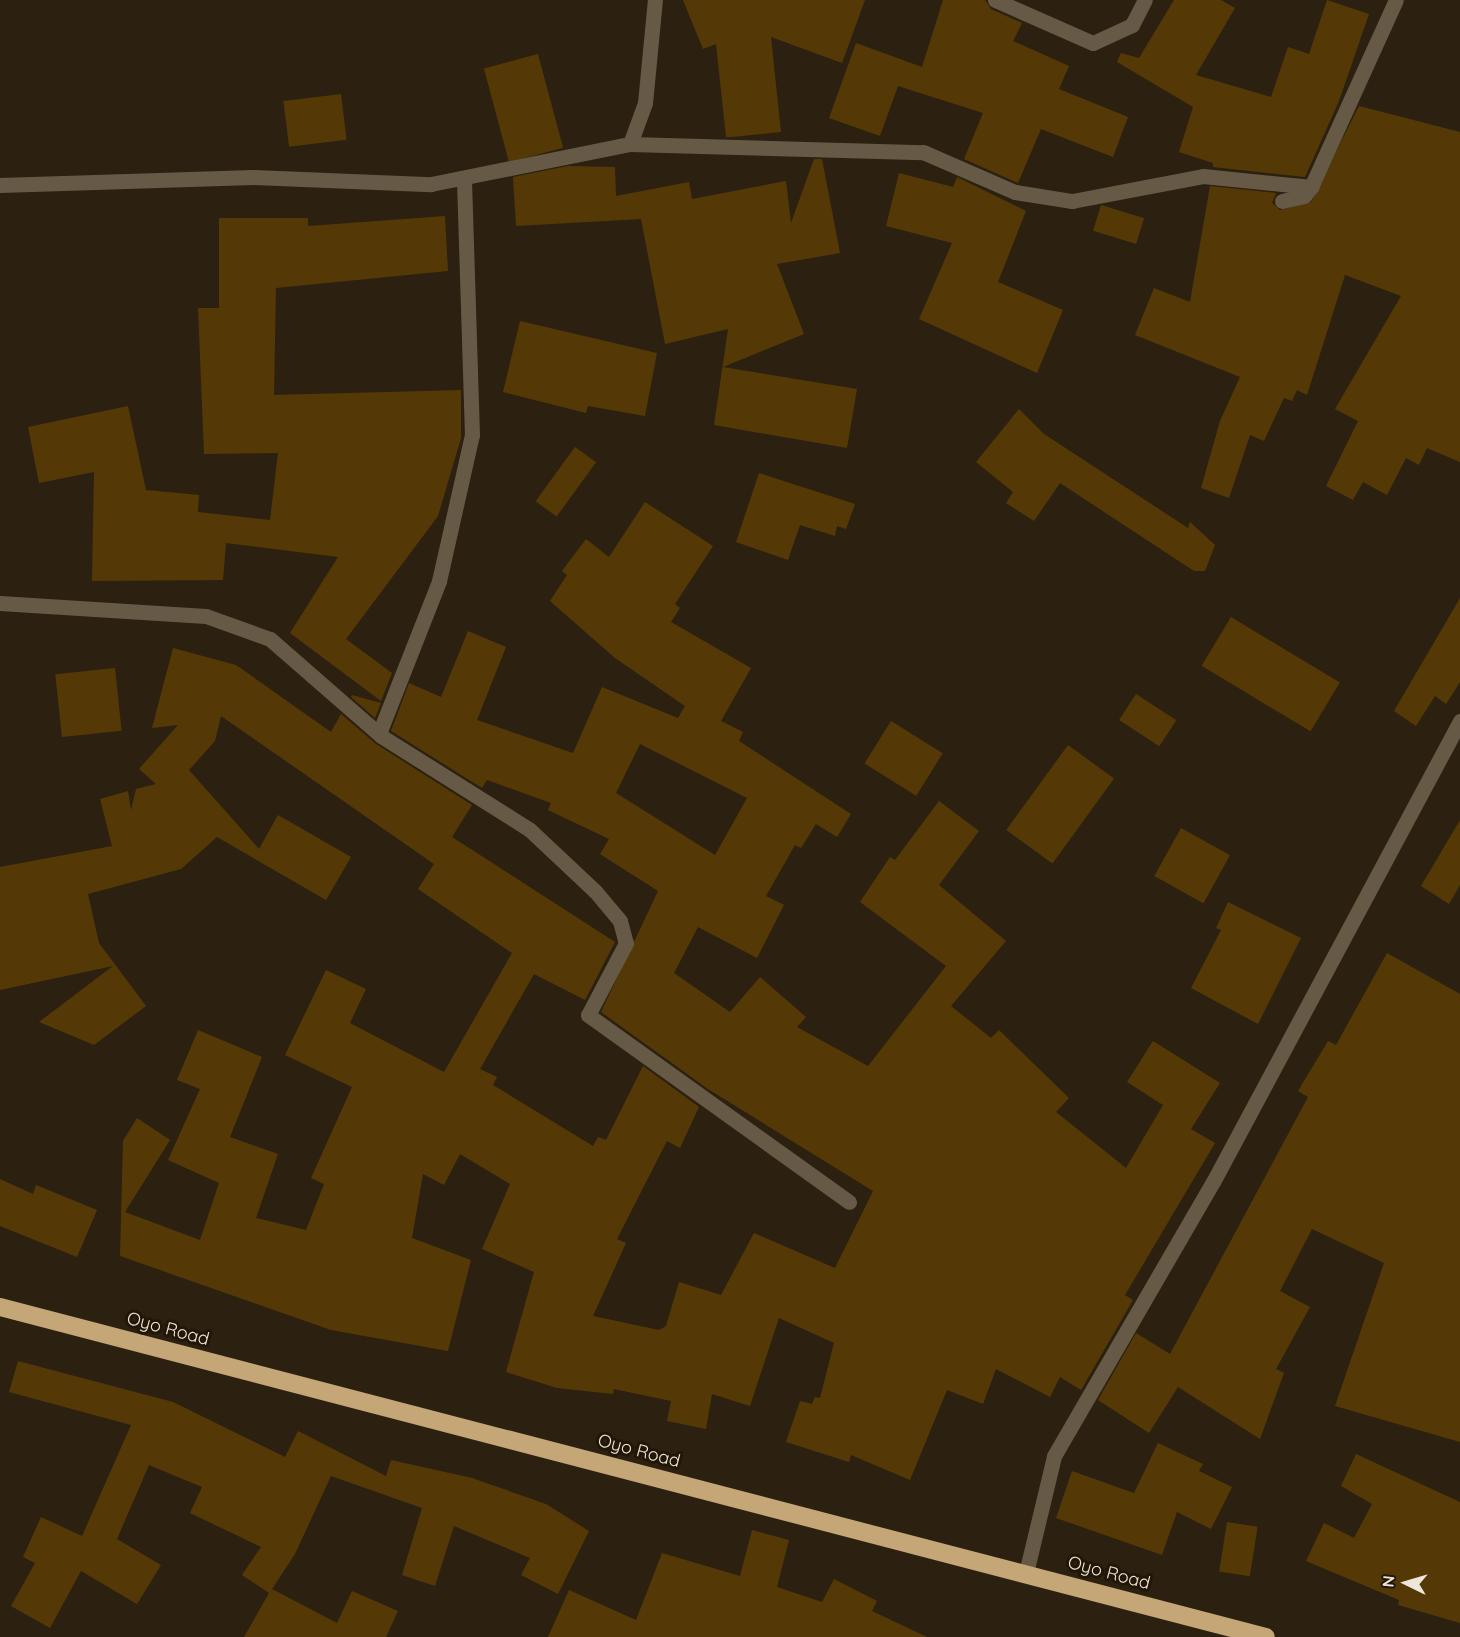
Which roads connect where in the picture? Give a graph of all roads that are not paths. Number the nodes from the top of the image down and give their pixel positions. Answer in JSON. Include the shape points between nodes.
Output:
{"nodes":[{"id":1,"x":656,"y":0,"type":"edge"},
{"id":2,"x":995,"y":0,"type":"edge"},
{"id":3,"x":1145,"y":0,"type":"edge"},
{"id":4,"x":1392,"y":1,"type":"edge"},
{"id":5,"x":630,"y":144,"type":"junction"},
{"id":6,"x":464,"y":178,"type":"junction"},
{"id":7,"x":0,"y":185,"type":"edge"},
{"id":8,"x":1311,"y":187,"type":"junction"},
{"id":9,"x":1282,"y":201,"type":"dead end"},
{"id":10,"x":0,"y":603,"type":"edge"},
{"id":11,"x":1460,"y":721,"type":"edge"},
{"id":12,"x":380,"y":731,"type":"junction"},
{"id":13,"x":849,"y":1202,"type":"dead end"},
{"id":14,"x":0,"y":1307,"type":"edge"},
{"id":15,"x":1026,"y":1573,"type":"junction"},
{"id":16,"x":1266,"y":1637,"type":"edge"}],
"edges":[{"from":1,"to":5,"type":"street","via":[[645,103]]},
{"from":2,"to":3,"type":"street","via":[[1093,43],[1132,25]]},
{"from":4,"to":8,"type":"street"},
{"from":5,"to":6,"type":"street"},
{"from":5,"to":8,"type":"street","via":[[923,152],[1015,192],[1072,201],[1203,176]]},
{"from":6,"to":7,"type":"street","via":[[431,184],[253,177]]},
{"from":6,"to":12,"type":"street","via":[[472,435],[440,581]]},
{"from":8,"to":9,"type":"street","via":[[1304,196]]},
{"from":10,"to":12,"type":"street","via":[[206,616],[270,639]]},
{"from":11,"to":15,"type":"street","via":[[1213,1182],[1054,1456]]},
{"from":12,"to":13,"type":"street","via":[[428,770],[530,830],[620,921],[626,943],[588,1015]]},
{"from":14,"to":15,"type":"highway","name":"Oyo Road"},
{"from":15,"to":16,"type":"highway","name":"Oyo Road"}]}
